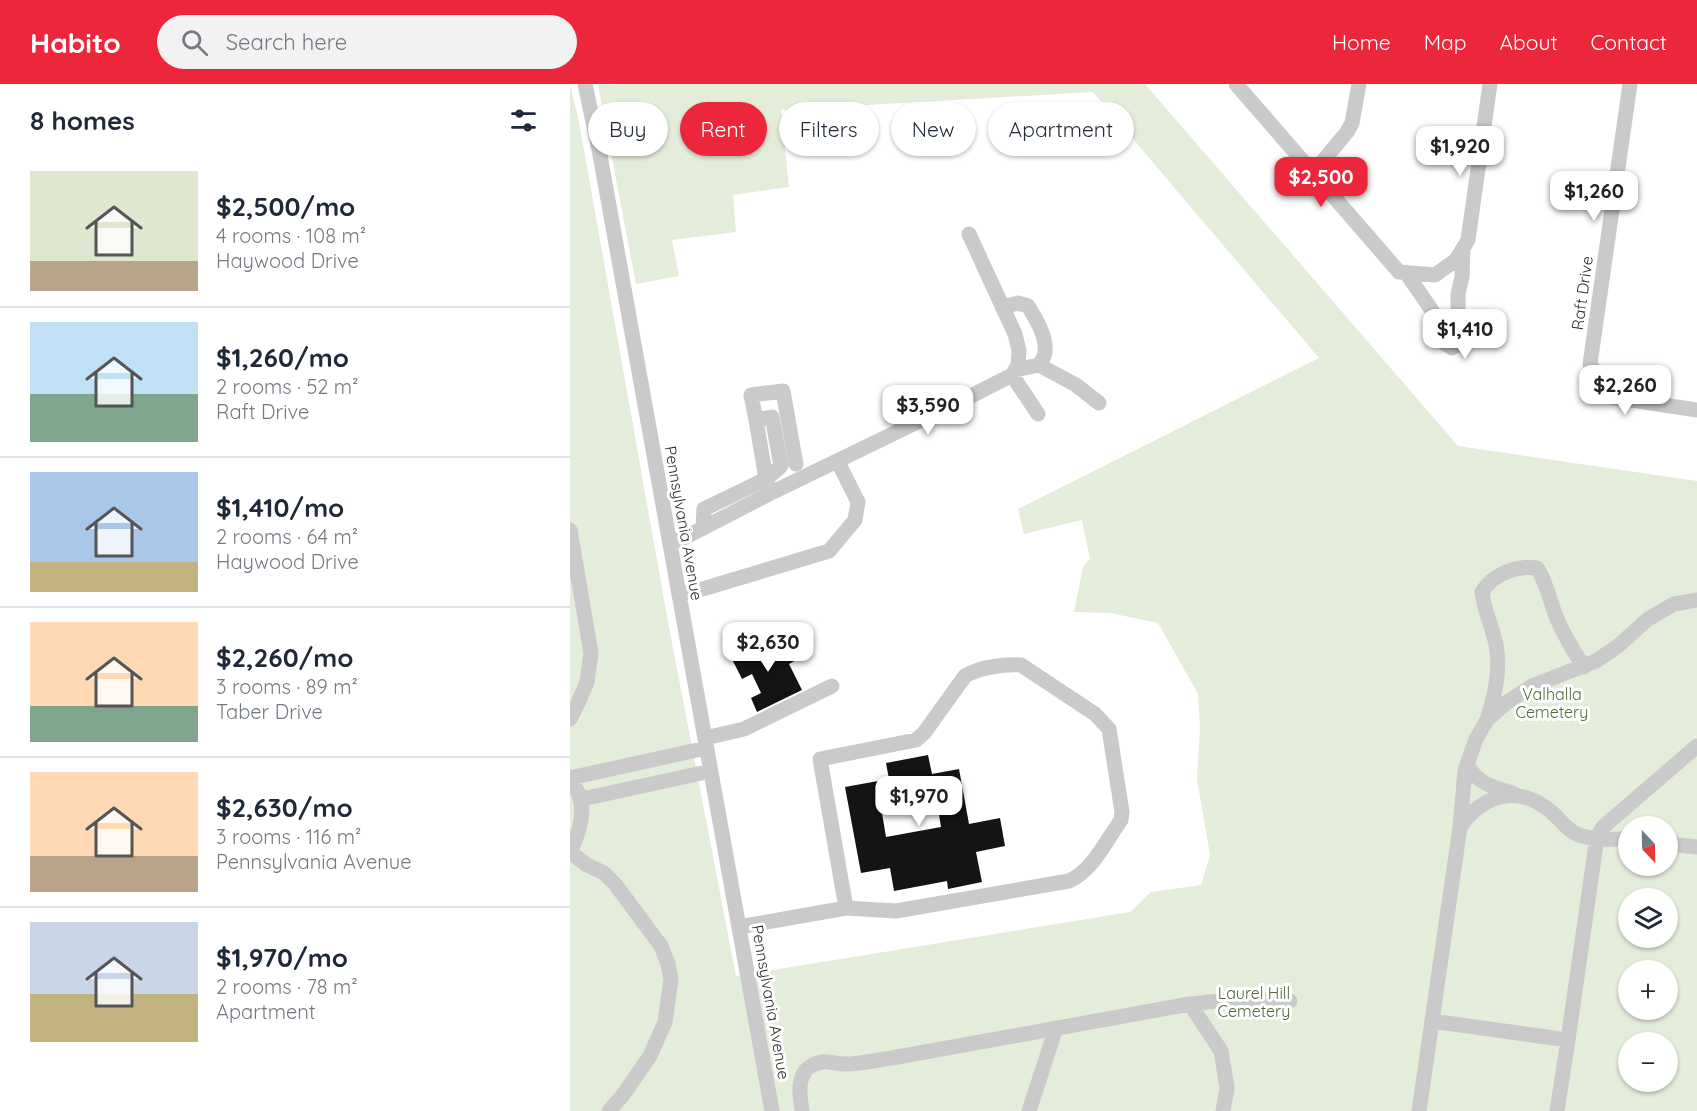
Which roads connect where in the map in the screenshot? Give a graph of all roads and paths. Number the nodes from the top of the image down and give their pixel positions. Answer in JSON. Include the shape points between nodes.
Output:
{"nodes":[{"id":1,"x":585,"y":84,"type":"edge"},
{"id":2,"x":1236,"y":84,"type":"edge"},
{"id":3,"x":1359,"y":84,"type":"edge"},
{"id":4,"x":1490,"y":84,"type":"edge"},
{"id":5,"x":1630,"y":84,"type":"edge"},
{"id":6,"x":1313,"y":173,"type":"junction"},
{"id":7,"x":969,"y":234,"type":"dead end"},
{"id":8,"x":1463,"y":248,"type":"junction"},
{"id":9,"x":1406,"y":273,"type":"junction"},
{"id":10,"x":1002,"y":307,"type":"junction"},
{"id":11,"x":1039,"y":365,"type":"junction"},
{"id":12,"x":1013,"y":372,"type":"junction"},
{"id":13,"x":1099,"y":403,"type":"dead end"},
{"id":14,"x":1697,"y":410,"type":"edge"},
{"id":15,"x":1038,"y":414,"type":"dead end"},
{"id":16,"x":756,"y":420,"type":"junction"},
{"id":17,"x":782,"y":426,"type":"junction"},
{"id":18,"x":838,"y":462,"type":"junction"},
{"id":19,"x":796,"y":464,"type":"dead end"},
{"id":20,"x":768,"y":486,"type":"junction"},
{"id":21,"x":570,"y":530,"type":"edge"},
{"id":22,"x":670,"y":545,"type":"junction"},
{"id":23,"x":678,"y":595,"type":"junction"},
{"id":24,"x":1697,"y":600,"type":"edge"},
{"id":25,"x":1584,"y":667,"type":"junction"},
{"id":26,"x":832,"y":686,"type":"dead end"},
{"id":27,"x":570,"y":719,"type":"edge"},
{"id":28,"x":1487,"y":720,"type":"junction"},
{"id":29,"x":706,"y":743,"type":"junction"},
{"id":30,"x":1697,"y":746,"type":"edge"},
{"id":31,"x":1467,"y":765,"type":"junction"},
{"id":32,"x":711,"y":771,"type":"junction"},
{"id":33,"x":570,"y":779,"type":"edge"},
{"id":34,"x":1518,"y":795,"type":"junction"},
{"id":35,"x":582,"y":799,"type":"junction"},
{"id":36,"x":1461,"y":827,"type":"junction"},
{"id":37,"x":1597,"y":837,"type":"junction"},
{"id":38,"x":1618,"y":838,"type":"edge"},
{"id":39,"x":1678,"y":845,"type":"edge"},
{"id":40,"x":1697,"y":848,"type":"edge"},
{"id":41,"x":570,"y":852,"type":"edge"},
{"id":42,"x":846,"y":908,"type":"junction"},
{"id":43,"x":739,"y":927,"type":"junction"},
{"id":44,"x":1290,"y":1001,"type":"dead end"},
{"id":45,"x":1190,"y":1004,"type":"junction"},
{"id":46,"x":1432,"y":1021,"type":"junction"},
{"id":47,"x":1056,"y":1028,"type":"junction"},
{"id":48,"x":1568,"y":1040,"type":"junction"},
{"id":49,"x":609,"y":1111,"type":"edge"},
{"id":50,"x":772,"y":1111,"type":"edge"},
{"id":51,"x":802,"y":1111,"type":"edge"},
{"id":52,"x":1029,"y":1111,"type":"edge"},
{"id":53,"x":1223,"y":1111,"type":"edge"},
{"id":54,"x":1419,"y":1111,"type":"edge"},
{"id":55,"x":1557,"y":1111,"type":"edge"}],
"edges":[{"from":1,"to":22,"type":"street","name":"Pennsylvania Avenue"},
{"from":2,"to":6,"type":"street"},
{"from":3,"to":6,"type":"street","via":[[1352,123]]},
{"from":4,"to":8,"type":"street","via":[[1468,240]]},
{"from":5,"to":14,"type":"street","name":"Raft Drive","via":[[1590,364],[1612,397]]},
{"from":6,"to":9,"type":"street","via":[[1399,272]]},
{"from":7,"to":10,"type":"street"},
{"from":8,"to":9,"type":"street","via":[[1456,260],[1435,275]]},
{"from":8,"to":9,"type":"street","via":[[1458,308],[1465,332],[1461,343],[1452,348],[1444,343],[1440,324]]},
{"from":10,"to":11,"type":"street","via":[[1018,303],[1028,306],[1045,342],[1046,354]]},
{"from":10,"to":12,"type":"street","via":[[1019,350]]},
{"from":11,"to":12,"type":"street"},
{"from":11,"to":13,"type":"street"},
{"from":12,"to":15,"type":"street"},
{"from":12,"to":18,"type":"street"},
{"from":16,"to":17,"type":"street","via":[[772,417]]},
{"from":16,"to":17,"type":"street","via":[[751,395],[783,391]]},
{"from":16,"to":20,"type":"street"},
{"from":17,"to":19,"type":"street"},
{"from":17,"to":20,"type":"street","via":[[781,466]]},
{"from":18,"to":20,"type":"street"},
{"from":18,"to":23,"type":"street","via":[[858,502],[855,520],[829,551]]},
{"from":20,"to":22,"type":"street"},
{"from":21,"to":27,"type":"street","via":[[591,653],[586,682]]},
{"from":22,"to":23,"type":"street","name":"Pennsylvania Avenue"},
{"from":23,"to":29,"type":"street","name":"Pennsylvania Avenue"},
{"from":24,"to":25,"type":"street","via":[[1674,604],[1648,619],[1611,651]]},
{"from":25,"to":28,"type":"street","via":[[1532,686]]},
{"from":25,"to":28,"type":"street","via":[[1557,619],[1537,568],[1524,567],[1502,574],[1487,583],[1482,592],[1497,651],[1498,672]]},
{"from":26,"to":29,"type":"street"},
{"from":28,"to":31,"type":"street"},
{"from":29,"to":32,"type":"street","name":"Pennsylvania Avenue"},
{"from":29,"to":33,"type":"street"},
{"from":30,"to":37,"type":"street","via":[[1603,827]]},
{"from":31,"to":34,"type":"street","via":[[1480,781]]},
{"from":31,"to":36,"type":"street"},
{"from":32,"to":35,"type":"street"},
{"from":32,"to":43,"type":"street","name":"Pennsylvania Avenue"},
{"from":33,"to":35,"type":"street"},
{"from":34,"to":36,"type":"street","via":[[1501,796],[1485,804],[1470,814]]},
{"from":34,"to":37,"type":"street","via":[[1533,799],[1574,832]]},
{"from":35,"to":41,"type":"street","via":[[581,821]]},
{"from":36,"to":46,"type":"street"},
{"from":37,"to":38,"type":"street"},
{"from":37,"to":48,"type":"street"},
{"from":39,"to":40,"type":"street"},
{"from":41,"to":49,"type":"street","via":[[615,884],[661,946],[671,979],[665,1022],[650,1056]]},
{"from":42,"to":42,"type":"street","via":[[896,911],[1079,877],[1121,820],[1109,729],[1095,714],[1022,665],[1012,664],[965,676],[916,740],[820,759]]},
{"from":42,"to":43,"type":"street"},
{"from":43,"to":50,"type":"street","name":"Pennsylvania Avenue"},
{"from":44,"to":45,"type":"street","via":[[1239,998]]},
{"from":45,"to":47,"type":"street"},
{"from":45,"to":53,"type":"street","via":[[1221,1051],[1227,1088]]},
{"from":46,"to":48,"type":"street"},
{"from":46,"to":54,"type":"street"},
{"from":47,"to":51,"type":"street","via":[[892,1058],[812,1065],[803,1072],[799,1087]]},
{"from":47,"to":52,"type":"street"},
{"from":48,"to":55,"type":"street"}]}
